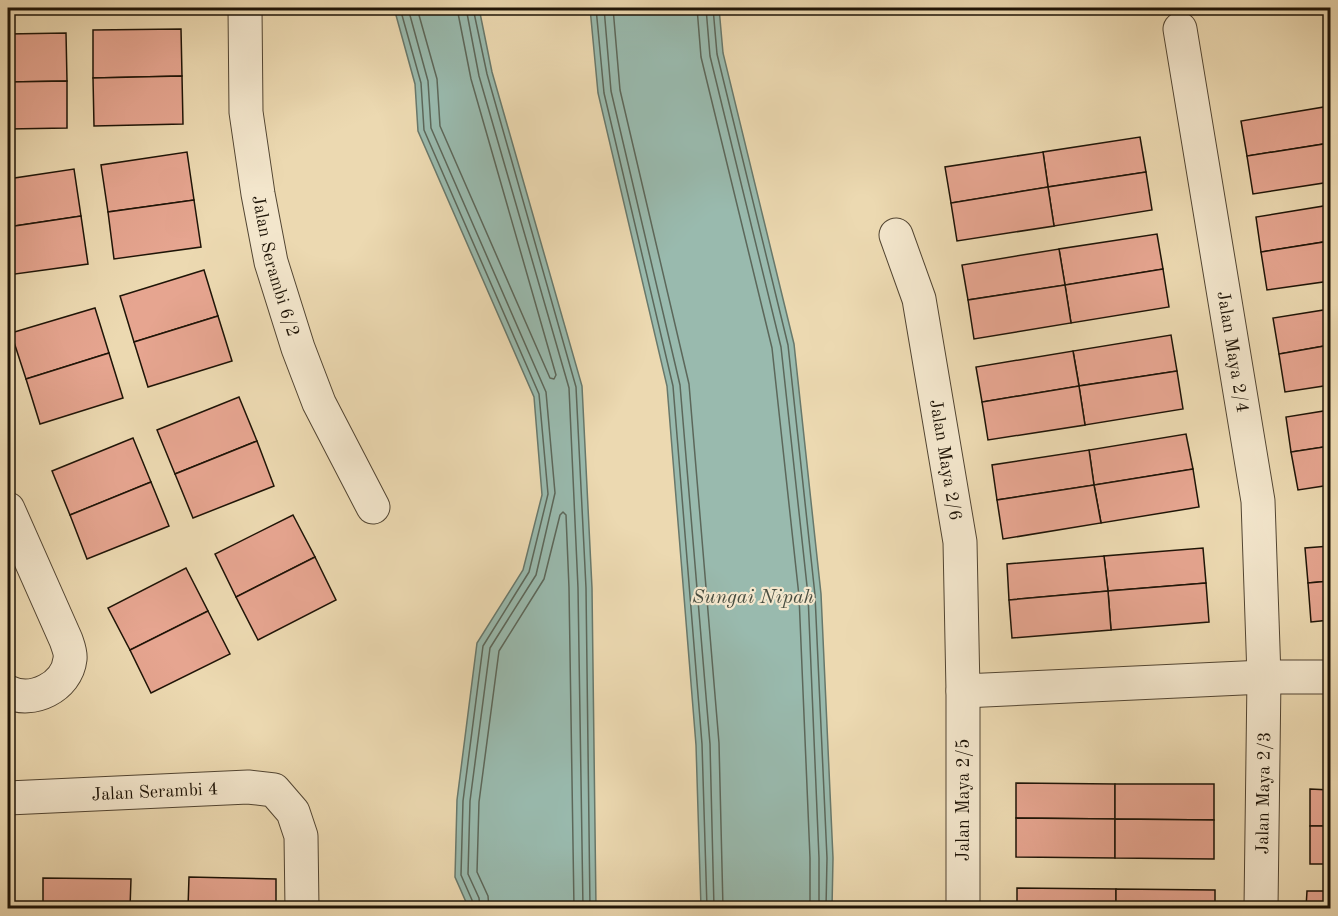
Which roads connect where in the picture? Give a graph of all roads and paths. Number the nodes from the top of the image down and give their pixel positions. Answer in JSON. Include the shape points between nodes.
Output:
{"nodes":[{"id":1,"x":245,"y":8,"type":"edge"},
{"id":2,"x":1180,"y":29,"type":"dead end"},
{"id":3,"x":896,"y":235,"type":"dead end"},
{"id":4,"x":373,"y":507,"type":"dead end"},
{"id":5,"x":8,"y":509,"type":"edge"},
{"id":6,"x":1264,"y":677,"type":"junction"},
{"id":7,"x":1330,"y":677,"type":"edge"},
{"id":8,"x":963,"y":691,"type":"junction"},
{"id":9,"x":8,"y":692,"type":"edge"},
{"id":10,"x":8,"y":798,"type":"edge"},
{"id":11,"x":303,"y":909,"type":"edge"},
{"id":12,"x":963,"y":909,"type":"edge"},
{"id":13,"x":1261,"y":909,"type":"edge"}],
"edges":[{"from":1,"to":4,"type":"street","name":"Jalan Serambi 6/2","via":[[246,112],[271,262],[319,403]]},
{"from":2,"to":6,"type":"street","name":"Jalan Maya 2/4","via":[[1258,501]]},
{"from":3,"to":8,"type":"street","name":"Jalan Maya 2/6","via":[[919,299],[960,542]]},
{"from":5,"to":9,"type":"street","via":[[71,658],[53,687],[33,696]]},
{"from":6,"to":7,"type":"street"},
{"from":6,"to":8,"type":"street"},
{"from":6,"to":13,"type":"street","name":"Jalan Maya 2/3"},
{"from":8,"to":12,"type":"street","name":"Jalan Maya 2/5"},
{"from":10,"to":11,"type":"street","name":"Jalan Serambi 4","via":[[248,787],[274,790],[293,812],[301,836]]}]}
